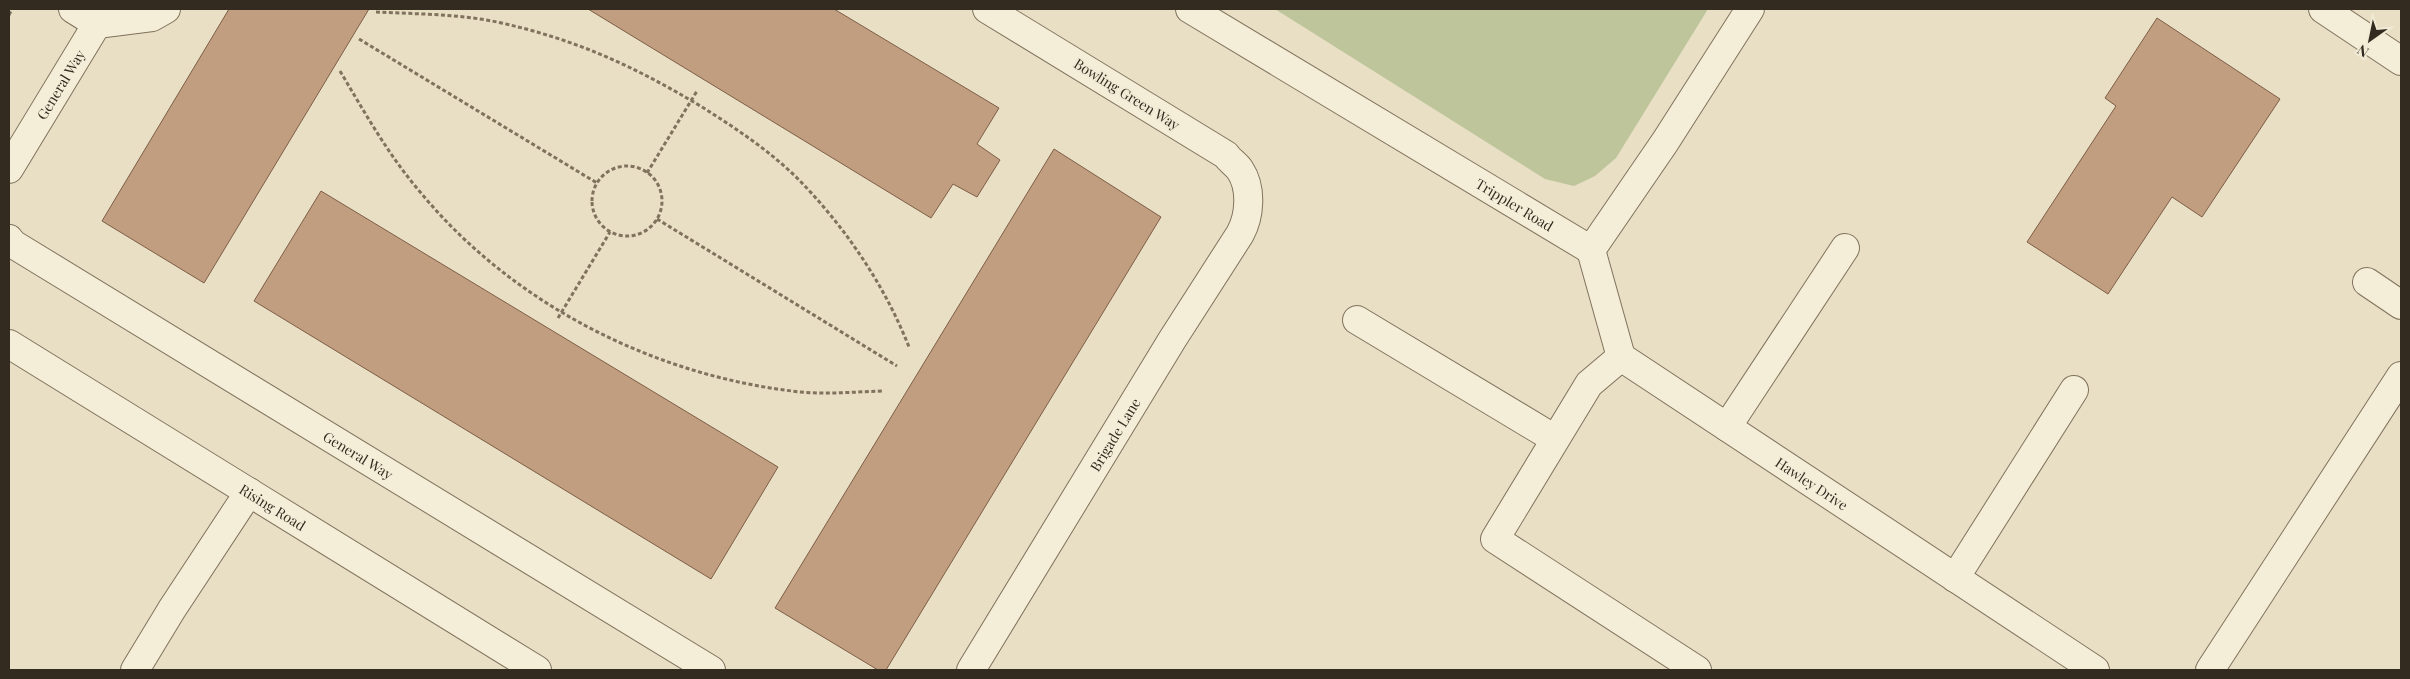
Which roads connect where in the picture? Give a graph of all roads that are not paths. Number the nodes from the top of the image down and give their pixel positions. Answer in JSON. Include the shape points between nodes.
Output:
{"nodes":[{"id":1,"x":73,"y":9,"type":"edge"},
{"id":2,"x":166,"y":9,"type":"edge"},
{"id":3,"x":987,"y":9,"type":"edge"},
{"id":4,"x":1190,"y":9,"type":"edge"},
{"id":5,"x":1750,"y":9,"type":"edge"},
{"id":6,"x":2330,"y":11,"type":"edge"},
{"id":7,"x":101,"y":16,"type":"edge"},
{"id":8,"x":2400,"y":58,"type":"edge"},
{"id":9,"x":9,"y":169,"type":"edge"},
{"id":10,"x":1248,"y":194,"type":"joint"},
{"id":11,"x":9,"y":239,"type":"edge"},
{"id":12,"x":1845,"y":248,"type":"dead end"},
{"id":13,"x":1591,"y":250,"type":"junction"},
{"id":14,"x":2367,"y":282,"type":"dead end"},
{"id":15,"x":2401,"y":305,"type":"edge"},
{"id":16,"x":1357,"y":320,"type":"dead end"},
{"id":17,"x":9,"y":344,"type":"edge"},
{"id":18,"x":1621,"y":357,"type":"junction"},
{"id":19,"x":2401,"y":376,"type":"edge"},
{"id":20,"x":2074,"y":390,"type":"dead end"},
{"id":21,"x":1727,"y":427,"type":"junction"},
{"id":22,"x":1555,"y":439,"type":"junction"},
{"id":23,"x":249,"y":492,"type":"junction"},
{"id":24,"x":1955,"y":578,"type":"junction"},
{"id":25,"x":135,"y":670,"type":"edge"},
{"id":26,"x":537,"y":670,"type":"edge"},
{"id":27,"x":711,"y":670,"type":"edge"},
{"id":28,"x":971,"y":670,"type":"edge"},
{"id":29,"x":1697,"y":670,"type":"edge"},
{"id":30,"x":2095,"y":670,"type":"edge"},
{"id":31,"x":2210,"y":670,"type":"edge"}],
"edges":[{"from":1,"to":7,"type":"street"},
{"from":2,"to":7,"type":"street","via":[[152,17]]},
{"from":3,"to":10,"type":"street","name":"Bowling Green Way","via":[[1226,155],[1241,171]]},
{"from":4,"to":13,"type":"street","name":"Trippler Road"},
{"from":5,"to":13,"type":"street"},
{"from":6,"to":8,"type":"street"},
{"from":7,"to":9,"type":"street","name":"General Way"},
{"from":10,"to":28,"type":"street","name":"Brigade Lane","via":[[1248,213],[1243,228]]},
{"from":11,"to":27,"type":"street","name":"General Way"},
{"from":12,"to":21,"type":"street"},
{"from":13,"to":18,"type":"street"},
{"from":14,"to":15,"type":"street"},
{"from":16,"to":22,"type":"street"},
{"from":17,"to":23,"type":"street","name":"Rising Road"},
{"from":18,"to":21,"type":"street","name":"Hawley Drive"},
{"from":18,"to":22,"type":"street","via":[[1589,384]]},
{"from":19,"to":31,"type":"street"},
{"from":20,"to":24,"type":"street"},
{"from":21,"to":24,"type":"street","name":"Hawley Drive"},
{"from":22,"to":29,"type":"street","via":[[1495,539]]},
{"from":23,"to":25,"type":"street"},
{"from":23,"to":26,"type":"street","name":"Rising Road"},
{"from":24,"to":30,"type":"street","name":"Hawley Drive"}]}
